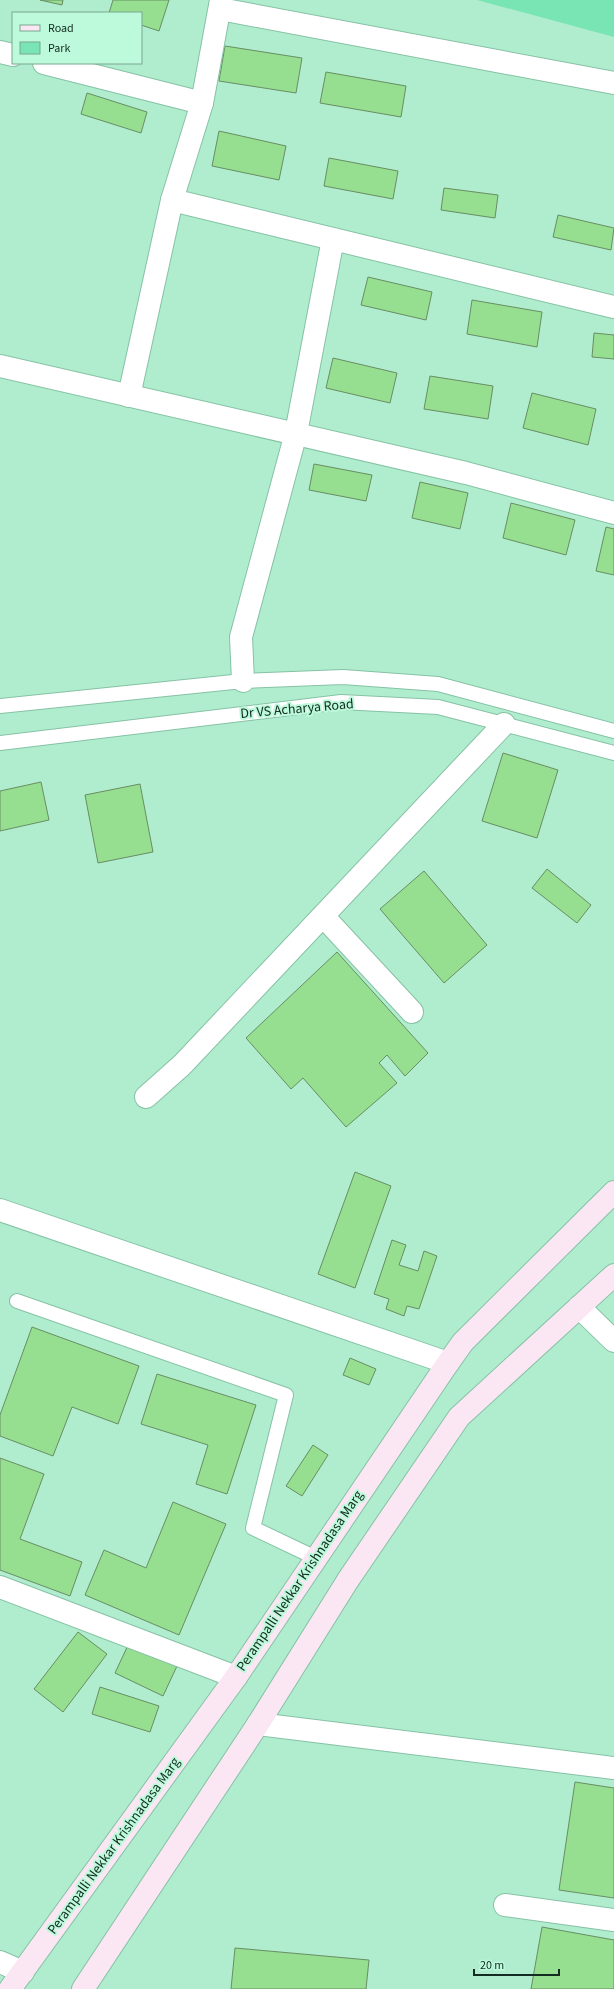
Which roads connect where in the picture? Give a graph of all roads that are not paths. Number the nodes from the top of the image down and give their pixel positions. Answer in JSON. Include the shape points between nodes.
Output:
{"nodes":[{"id":1,"x":221,"y":4,"type":"edge"},
{"id":2,"x":0,"y":52,"type":"edge"},
{"id":3,"x":12,"y":55,"type":"edge"},
{"id":4,"x":48,"y":64,"type":"edge"},
{"id":5,"x":614,"y":83,"type":"edge"},
{"id":6,"x":202,"y":102,"type":"junction"},
{"id":7,"x":172,"y":200,"type":"junction"},
{"id":8,"x":333,"y":239,"type":"junction"},
{"id":9,"x":614,"y":307,"type":"edge"},
{"id":10,"x":0,"y":366,"type":"edge"},
{"id":11,"x":129,"y":396,"type":"junction"},
{"id":12,"x":296,"y":433,"type":"junction"},
{"id":13,"x":614,"y":513,"type":"edge"},
{"id":14,"x":243,"y":681,"type":"junction"},
{"id":15,"x":0,"y":706,"type":"edge"},
{"id":16,"x":504,"y":724,"type":"junction"},
{"id":17,"x":614,"y":731,"type":"edge"},
{"id":18,"x":0,"y":743,"type":"edge"},
{"id":19,"x":614,"y":753,"type":"edge"},
{"id":20,"x":323,"y":916,"type":"junction"},
{"id":21,"x":412,"y":1012,"type":"dead end"},
{"id":22,"x":146,"y":1097,"type":"dead end"},
{"id":23,"x":614,"y":1192,"type":"edge"},
{"id":24,"x":0,"y":1210,"type":"edge"},
{"id":25,"x":614,"y":1275,"type":"edge"},
{"id":26,"x":18,"y":1302,"type":"dead end"},
{"id":27,"x":579,"y":1307,"type":"junction"},
{"id":28,"x":614,"y":1341,"type":"edge"},
{"id":29,"x":448,"y":1363,"type":"junction"},
{"id":30,"x":316,"y":1558,"type":"junction"},
{"id":31,"x":0,"y":1587,"type":"edge"},
{"id":32,"x":236,"y":1677,"type":"junction"},
{"id":33,"x":258,"y":1724,"type":"junction"},
{"id":34,"x":614,"y":1768,"type":"edge"},
{"id":35,"x":505,"y":1905,"type":"dead end"},
{"id":36,"x":614,"y":1920,"type":"edge"},
{"id":37,"x":0,"y":1962,"type":"edge"},
{"id":38,"x":23,"y":1972,"type":"junction"},
{"id":39,"x":10,"y":1989,"type":"edge"},
{"id":40,"x":83,"y":1989,"type":"edge"}],
"edges":[{"from":1,"to":5,"type":"street"},
{"from":1,"to":6,"type":"street"},
{"from":2,"to":3,"type":"street"},
{"from":4,"to":6,"type":"street"},
{"from":6,"to":7,"type":"street"},
{"from":7,"to":8,"type":"street"},
{"from":7,"to":11,"type":"street"},
{"from":8,"to":9,"type":"street"},
{"from":8,"to":12,"type":"street"},
{"from":10,"to":11,"type":"street"},
{"from":11,"to":12,"type":"street"},
{"from":12,"to":13,"type":"street","via":[[466,473]]},
{"from":12,"to":14,"type":"street","via":[[242,637]]},
{"from":14,"to":15,"type":"lane","name":"Dr VS Acharya Road"},
{"from":14,"to":17,"type":"lane","name":"Dr VS Acharya Road","via":[[343,677],[438,684]]},
{"from":16,"to":18,"type":"lane","name":"Dr VS Acharya Road","via":[[438,707],[341,702]]},
{"from":16,"to":19,"type":"lane","name":"Dr VS Acharya Road"},
{"from":16,"to":20,"type":"street"},
{"from":20,"to":21,"type":"street"},
{"from":20,"to":22,"type":"street","via":[[182,1065]]},
{"from":23,"to":29,"type":"main road","name":"Perampalli Nekkar Krishnadasa Marg","via":[[463,1342]]},
{"from":24,"to":29,"type":"street"},
{"from":25,"to":27,"type":"main road"},
{"from":26,"to":30,"type":"lane","via":[[286,1395],[253,1528]]},
{"from":27,"to":28,"type":"street"},
{"from":27,"to":33,"type":"main road","via":[[459,1417],[348,1580]]},
{"from":29,"to":30,"type":"main road","name":"Perampalli Nekkar Krishnadasa Marg"},
{"from":30,"to":32,"type":"main road","name":"Perampalli Nekkar Krishnadasa Marg"},
{"from":31,"to":32,"type":"street"},
{"from":32,"to":38,"type":"main road","name":"Perampalli Nekkar Krishnadasa Marg"},
{"from":33,"to":34,"type":"street"},
{"from":33,"to":40,"type":"main road"},
{"from":35,"to":36,"type":"street"},
{"from":37,"to":38,"type":"street"},
{"from":38,"to":39,"type":"main road","name":"Perampalli Nekkar Krishnadasa Marg"}]}
